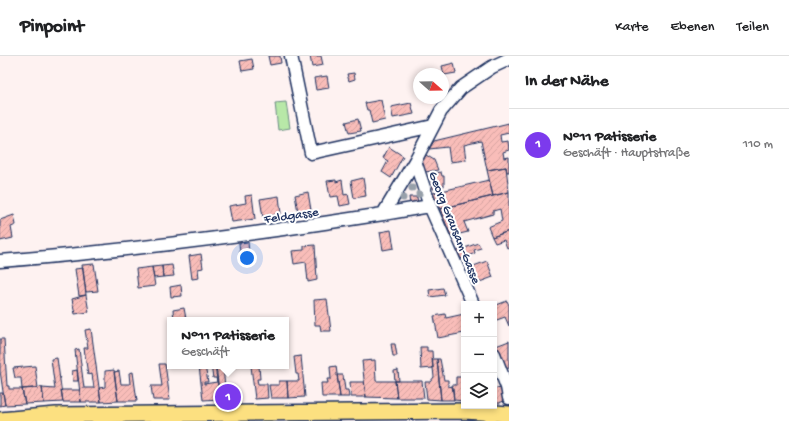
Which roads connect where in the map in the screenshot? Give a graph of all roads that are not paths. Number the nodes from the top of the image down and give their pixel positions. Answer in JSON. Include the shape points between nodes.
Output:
{"nodes":[{"id":1,"x":291,"y":56,"type":"edge"},
{"id":2,"x":509,"y":59,"type":"edge"},
{"id":3,"x":433,"y":126,"type":"junction"},
{"id":4,"x":415,"y":161,"type":"junction"},
{"id":5,"x":430,"y":206,"type":"junction"},
{"id":6,"x":383,"y":214,"type":"junction"},
{"id":7,"x":0,"y":261,"type":"edge"},
{"id":8,"x":472,"y":301,"type":"edge"},
{"id":9,"x":497,"y":362,"type":"edge"},
{"id":10,"x":509,"y":398,"type":"edge"},
{"id":11,"x":509,"y":414,"type":"edge"},
{"id":12,"x":465,"y":416,"type":"edge"},
{"id":13,"x":0,"y":420,"type":"edge"}],
"edges":[{"from":1,"to":3,"type":"street","via":[[311,153]]},
{"from":2,"to":3,"type":"street","via":[[461,88],[441,111]]},
{"from":3,"to":4,"type":"street"},
{"from":4,"to":5,"type":"street","name":"Georg Grausam-Gasse"},
{"from":4,"to":6,"type":"street"},
{"from":5,"to":6,"type":"street","name":"Feldgasse"},
{"from":5,"to":8,"type":"street","name":"Georg Grausam-Gasse"},
{"from":6,"to":7,"type":"street","name":"Feldgasse","via":[[99,253]]},
{"from":9,"to":10,"type":"street"},
{"from":11,"to":12,"type":"main road"},
{"from":12,"to":13,"type":"main road","via":[[56,415]]}]}
